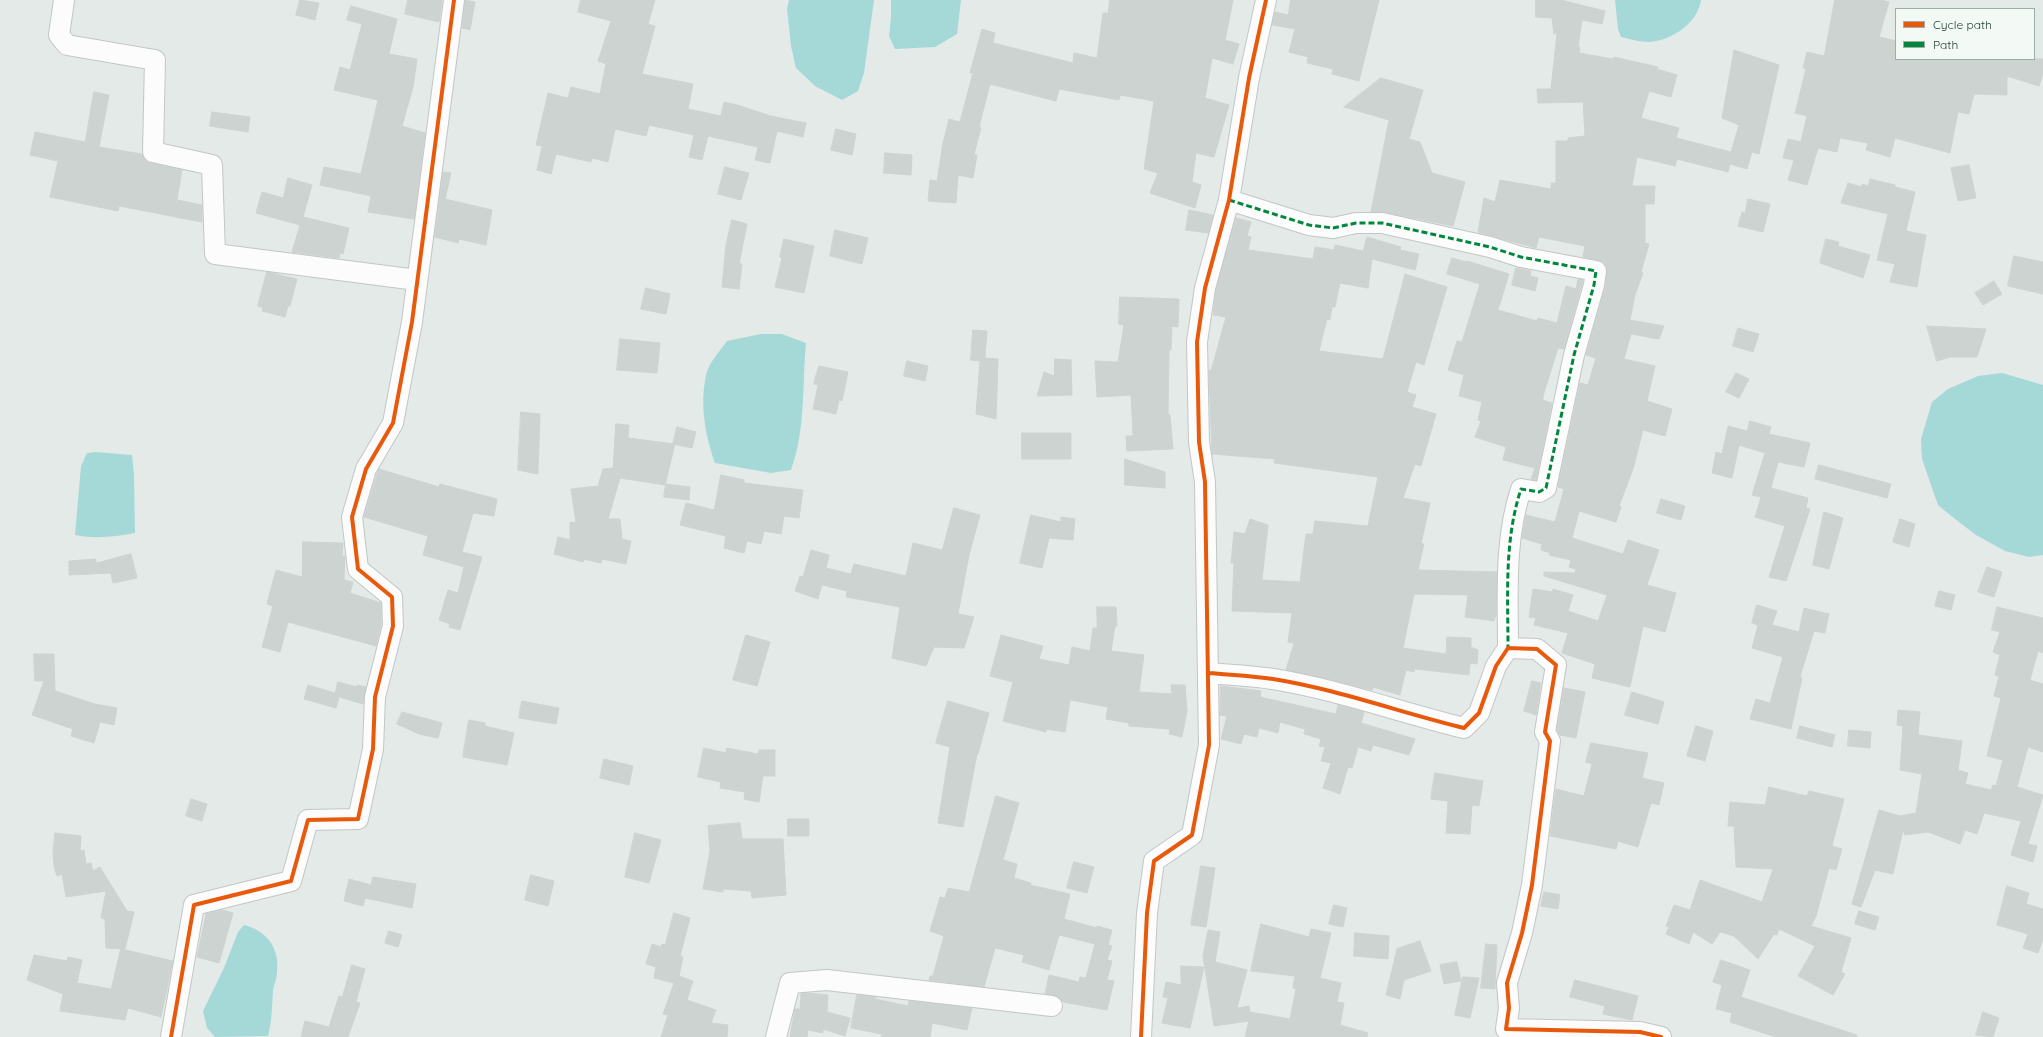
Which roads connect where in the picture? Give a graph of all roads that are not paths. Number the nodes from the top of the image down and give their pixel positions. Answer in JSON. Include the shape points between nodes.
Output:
{"nodes":[{"id":1,"x":64,"y":0,"type":"edge"},
{"id":2,"x":454,"y":0,"type":"edge"},
{"id":3,"x":1266,"y":0,"type":"edge"},
{"id":4,"x":1229,"y":200,"type":"junction"},
{"id":5,"x":418,"y":280,"type":"junction"},
{"id":6,"x":1508,"y":648,"type":"junction"},
{"id":7,"x":1209,"y":673,"type":"junction"},
{"id":8,"x":1052,"y":1006,"type":"dead end"},
{"id":9,"x":171,"y":1037,"type":"edge"},
{"id":10,"x":776,"y":1037,"type":"edge"},
{"id":11,"x":1140,"y":1037,"type":"edge"},
{"id":12,"x":1661,"y":1037,"type":"edge"}],
"edges":[{"from":1,"to":5,"type":"street","via":[[59,35],[67,45],[155,60],[153,152],[212,165],[215,254]]},
{"from":2,"to":5,"type":"street"},
{"from":3,"to":4,"type":"street","via":[[1249,78]]},
{"from":4,"to":6,"type":"street","via":[[1309,225],[1333,228],[1356,223],[1382,223],[1521,257],[1596,271],[1574,355],[1546,488],[1539,492],[1520,489],[1517,501],[1508,555]]},
{"from":4,"to":7,"type":"street","via":[[1205,288],[1197,342],[1199,442],[1205,482]]},
{"from":5,"to":9,"type":"street","via":[[393,423],[366,469],[352,517],[358,569],[392,597],[393,626],[375,697],[373,749],[358,819],[308,820],[291,881],[194,905]]},
{"from":6,"to":7,"type":"street","via":[[1496,666],[1479,712],[1464,728],[1273,680]]},
{"from":6,"to":12,"type":"street","via":[[1537,649],[1556,665],[1545,732],[1550,741],[1532,885],[1522,933],[1507,983],[1509,1008],[1506,1029],[1640,1032]]},
{"from":7,"to":11,"type":"street","via":[[1209,746],[1192,835],[1154,860],[1147,913]]},
{"from":8,"to":10,"type":"street","via":[[827,980],[790,983]]}]}
